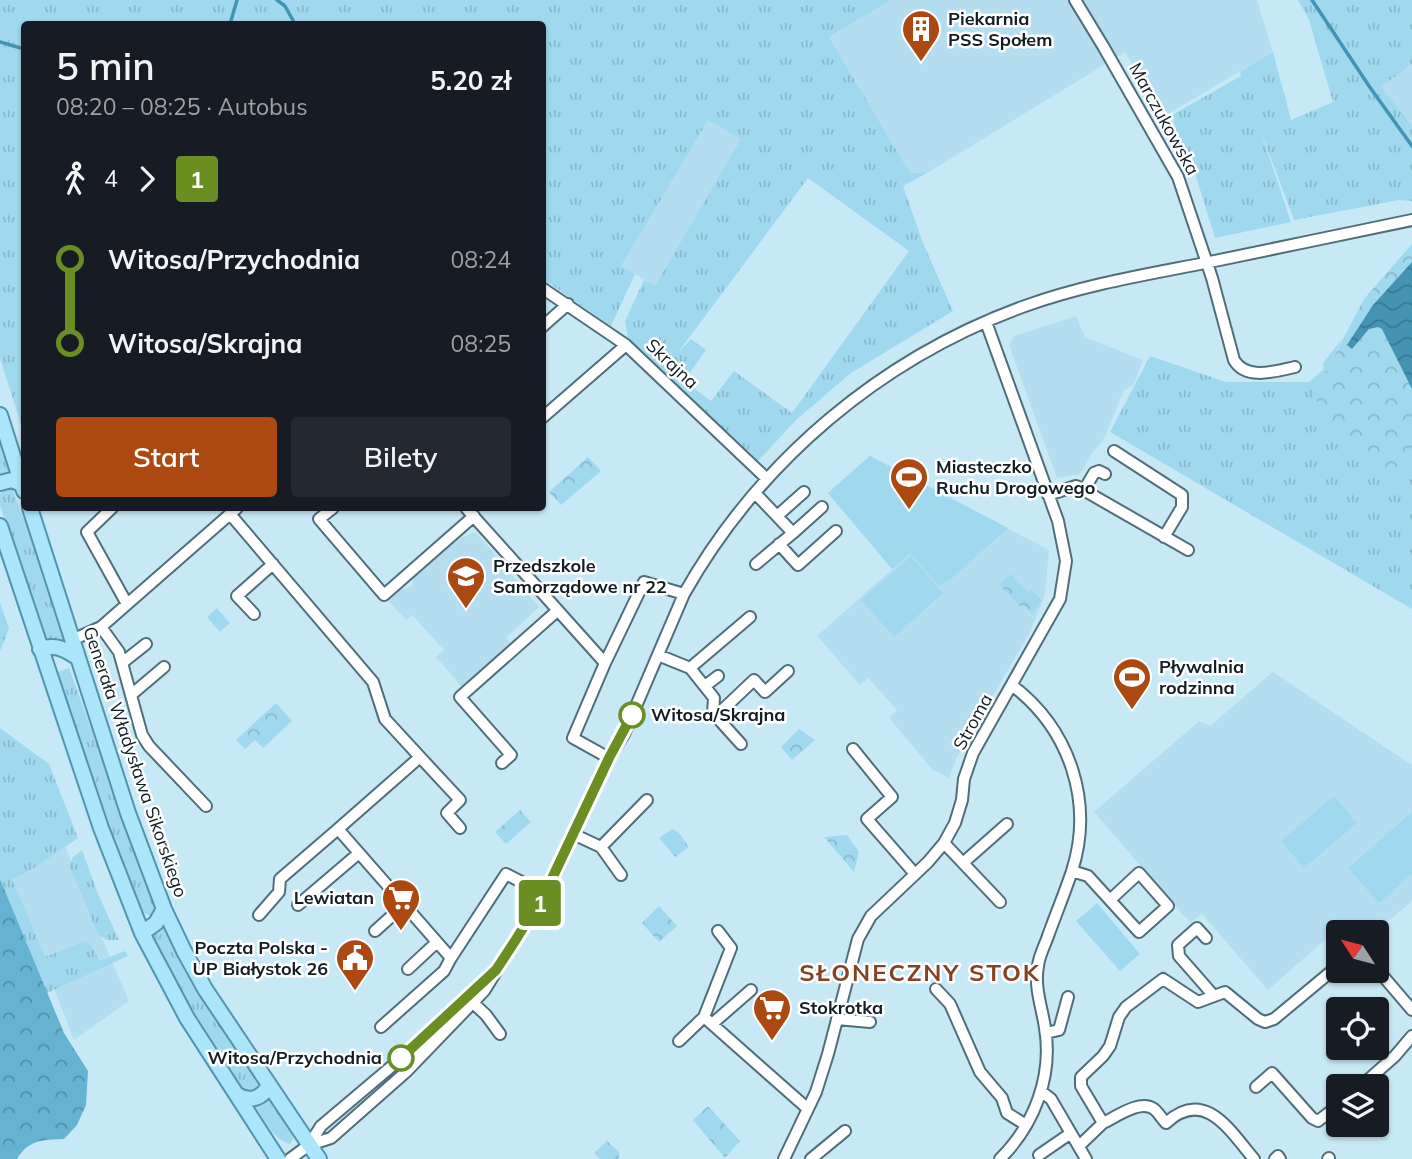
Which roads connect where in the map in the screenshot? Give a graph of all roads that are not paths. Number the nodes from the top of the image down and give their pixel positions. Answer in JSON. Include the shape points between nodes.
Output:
{"nodes":[{"id":1,"x":1075,"y":0,"type":"edge"},
{"id":2,"x":1412,"y":220,"type":"edge"},
{"id":3,"x":1207,"y":262,"type":"junction"},
{"id":4,"x":546,"y":290,"type":"edge"},
{"id":5,"x":568,"y":304,"type":"junction"},
{"id":6,"x":986,"y":321,"type":"junction"},
{"id":7,"x":546,"y":323,"type":"edge"},
{"id":8,"x":626,"y":345,"type":"junction"},
{"id":9,"x":1296,"y":367,"type":"dead end"},
{"id":10,"x":0,"y":415,"type":"edge"},
{"id":11,"x":546,"y":415,"type":"edge"},
{"id":12,"x":1114,"y":451,"type":"dead end"},
{"id":13,"x":1105,"y":474,"type":"dead end"},
{"id":14,"x":21,"y":479,"type":"edge"},
{"id":15,"x":767,"y":479,"type":"junction"},
{"id":16,"x":0,"y":483,"type":"edge"},
{"id":17,"x":21,"y":486,"type":"edge"},
{"id":18,"x":1084,"y":490,"type":"junction"},
{"id":19,"x":804,"y":492,"type":"dead end"},
{"id":20,"x":755,"y":493,"type":"junction"},
{"id":21,"x":1048,"y":495,"type":"junction"},
{"id":22,"x":822,"y":507,"type":"dead end"},
{"id":23,"x":31,"y":511,"type":"edge"},
{"id":24,"x":109,"y":511,"type":"edge"},
{"id":25,"x":234,"y":511,"type":"edge"},
{"id":26,"x":329,"y":511,"type":"edge"},
{"id":27,"x":470,"y":512,"type":"edge"},
{"id":28,"x":777,"y":516,"type":"junction"},
{"id":29,"x":0,"y":526,"type":"edge"},
{"id":30,"x":836,"y":531,"type":"dead end"},
{"id":31,"x":793,"y":533,"type":"junction"},
{"id":32,"x":1164,"y":537,"type":"junction"},
{"id":33,"x":779,"y":544,"type":"junction"},
{"id":34,"x":1188,"y":550,"type":"dead end"},
{"id":35,"x":273,"y":564,"type":"junction"},
{"id":36,"x":756,"y":564,"type":"dead end"},
{"id":37,"x":684,"y":594,"type":"junction"},
{"id":38,"x":127,"y":604,"type":"junction"},
{"id":39,"x":557,"y":611,"type":"junction"},
{"id":40,"x":254,"y":614,"type":"dead end"},
{"id":41,"x":750,"y":617,"type":"dead end"},
{"id":42,"x":101,"y":627,"type":"junction"},
{"id":43,"x":72,"y":640,"type":"junction"},
{"id":44,"x":146,"y":644,"type":"dead end"},
{"id":45,"x":40,"y":649,"type":"junction"},
{"id":46,"x":658,"y":655,"type":"junction"},
{"id":47,"x":78,"y":658,"type":"junction"},
{"id":48,"x":122,"y":663,"type":"junction"},
{"id":49,"x":605,"y":663,"type":"junction"},
{"id":50,"x":164,"y":667,"type":"dead end"},
{"id":51,"x":690,"y":668,"type":"junction"},
{"id":52,"x":788,"y":671,"type":"dead end"},
{"id":53,"x":718,"y":676,"type":"dead end"},
{"id":54,"x":705,"y":686,"type":"junction"},
{"id":55,"x":1013,"y":686,"type":"junction"},
{"id":56,"x":131,"y":695,"type":"junction"},
{"id":57,"x":716,"y":716,"type":"junction"},
{"id":58,"x":741,"y":744,"type":"dead end"},
{"id":59,"x":853,"y":749,"type":"dead end"},
{"id":60,"x":420,"y":757,"type":"junction"},
{"id":61,"x":609,"y":758,"type":"junction"},
{"id":62,"x":502,"y":763,"type":"dead end"},
{"id":63,"x":647,"y":800,"type":"dead end"},
{"id":64,"x":206,"y":806,"type":"dead end"},
{"id":65,"x":1007,"y":824,"type":"dead end"},
{"id":66,"x":460,"y":828,"type":"dead end"},
{"id":67,"x":338,"y":830,"type":"junction"},
{"id":68,"x":573,"y":834,"type":"junction"},
{"id":69,"x":944,"y":844,"type":"junction"},
{"id":70,"x":601,"y":847,"type":"junction"},
{"id":71,"x":359,"y":853,"type":"junction"},
{"id":72,"x":964,"y":862,"type":"junction"},
{"id":73,"x":1072,"y":871,"type":"junction"},
{"id":74,"x":915,"y":874,"type":"junction"},
{"id":75,"x":621,"y":875,"type":"dead end"},
{"id":76,"x":545,"y":894,"type":"junction"},
{"id":77,"x":1110,"y":900,"type":"junction"},
{"id":78,"x":1000,"y":902,"type":"dead end"},
{"id":79,"x":298,"y":905,"type":"dead end"},
{"id":80,"x":404,"y":905,"type":"junction"},
{"id":81,"x":164,"y":909,"type":"junction"},
{"id":82,"x":259,"y":915,"type":"dead end"},
{"id":83,"x":375,"y":931,"type":"dead end"},
{"id":84,"x":718,"y":931,"type":"dead end"},
{"id":85,"x":142,"y":933,"type":"junction"},
{"id":86,"x":1206,"y":938,"type":"dead end"},
{"id":87,"x":437,"y":942,"type":"junction"},
{"id":88,"x":451,"y":958,"type":"junction"},
{"id":89,"x":408,"y":969,"type":"dead end"},
{"id":90,"x":1326,"y":976,"type":"edge"},
{"id":91,"x":1390,"y":984,"type":"edge"},
{"id":92,"x":936,"y":989,"type":"dead end"},
{"id":93,"x":751,"y":990,"type":"dead end"},
{"id":94,"x":1214,"y":996,"type":"junction"},
{"id":95,"x":1068,"y":998,"type":"dead end"},
{"id":96,"x":470,"y":1000,"type":"junction"},
{"id":97,"x":1412,"y":1010,"type":"edge"},
{"id":98,"x":838,"y":1019,"type":"junction"},
{"id":99,"x":708,"y":1021,"type":"junction"},
{"id":100,"x":870,"y":1022,"type":"dead end"},
{"id":101,"x":381,"y":1027,"type":"dead end"},
{"id":102,"x":1046,"y":1033,"type":"junction"},
{"id":103,"x":500,"y":1034,"type":"dead end"},
{"id":104,"x":1412,"y":1036,"type":"edge"},
{"id":105,"x":679,"y":1041,"type":"dead end"},
{"id":106,"x":1375,"y":1074,"type":"edge"},
{"id":107,"x":269,"y":1085,"type":"junction"},
{"id":108,"x":1256,"y":1087,"type":"dead end"},
{"id":109,"x":1042,"y":1091,"type":"junction"},
{"id":110,"x":236,"y":1094,"type":"junction"},
{"id":111,"x":808,"y":1109,"type":"junction"},
{"id":112,"x":1326,"y":1115,"type":"edge"},
{"id":113,"x":1103,"y":1123,"type":"junction"},
{"id":114,"x":1027,"y":1125,"type":"junction"},
{"id":115,"x":845,"y":1131,"type":"dead end"},
{"id":116,"x":1071,"y":1133,"type":"junction"},
{"id":117,"x":309,"y":1145,"type":"junction"},
{"id":118,"x":1079,"y":1146,"type":"junction"},
{"id":119,"x":1040,"y":1156,"type":"dead end"},
{"id":120,"x":278,"y":1159,"type":"edge"},
{"id":121,"x":290,"y":1159,"type":"edge"},
{"id":122,"x":319,"y":1159,"type":"edge"},
{"id":123,"x":784,"y":1159,"type":"edge"},
{"id":124,"x":811,"y":1159,"type":"edge"},
{"id":125,"x":1000,"y":1159,"type":"edge"},
{"id":126,"x":1086,"y":1159,"type":"edge"},
{"id":127,"x":1254,"y":1159,"type":"edge"},
{"id":128,"x":1275,"y":1159,"type":"edge"},
{"id":129,"x":1280,"y":1159,"type":"edge"}],
"edges":[{"from":1,"to":3,"type":"street","name":"Marczukowska","via":[[1178,177]]},
{"from":2,"to":3,"type":"street"},
{"from":3,"to":6,"type":"street","via":[[1070,291]]},
{"from":3,"to":9,"type":"street","name":"Marczukowska","via":[[1237,366],[1253,372]]},
{"from":4,"to":5,"type":"street","name":"Skrajna"},
{"from":5,"to":7,"type":"street"},
{"from":5,"to":8,"type":"street","name":"Skrajna"},
{"from":6,"to":15,"type":"street","via":[[919,355],[863,391]]},
{"from":6,"to":21,"type":"street","name":"Stroma"},
{"from":8,"to":11,"type":"street"},
{"from":8,"to":15,"type":"street","name":"Skrajna"},
{"from":10,"to":14,"type":"main road"},
{"from":12,"to":32,"type":"street","via":[[1182,495],[1182,507]]},
{"from":13,"to":18,"type":"street","via":[[1094,473]]},
{"from":15,"to":20,"type":"street"},
{"from":16,"to":17,"type":"main road","via":[[12,480]]},
{"from":18,"to":21,"type":"street","via":[[1076,486]]},
{"from":18,"to":32,"type":"street"},
{"from":19,"to":28,"type":"street"},
{"from":20,"to":28,"type":"street"},
{"from":20,"to":37,"type":"street","via":[[713,546]]},
{"from":21,"to":55,"type":"street","name":"Stroma","via":[[1066,551],[1064,585],[1055,611]]},
{"from":22,"to":31,"type":"street"},
{"from":23,"to":43,"type":"main road","name":"Generała Władysława Sikorskiego"},
{"from":24,"to":38,"type":"street","via":[[87,532]]},
{"from":25,"to":35,"type":"street"},
{"from":25,"to":38,"type":"street"},
{"from":26,"to":27,"type":"street","via":[[319,519],[384,595]]},
{"from":27,"to":39,"type":"street"},
{"from":28,"to":31,"type":"street"},
{"from":29,"to":45,"type":"main road"},
{"from":30,"to":33,"type":"street","via":[[798,565]]},
{"from":31,"to":33,"type":"street"},
{"from":32,"to":34,"type":"street"},
{"from":33,"to":36,"type":"street"},
{"from":35,"to":40,"type":"street","via":[[237,596]]},
{"from":35,"to":60,"type":"street","via":[[373,682],[386,719]]},
{"from":37,"to":46,"type":"street"},
{"from":37,"to":49,"type":"street","via":[[644,582]]},
{"from":38,"to":42,"type":"street"},
{"from":39,"to":49,"type":"street"},
{"from":39,"to":62,"type":"street","via":[[460,697],[511,755]]},
{"from":41,"to":51,"type":"street"},
{"from":42,"to":43,"type":"street"},
{"from":42,"to":48,"type":"street"},
{"from":43,"to":47,"type":"main road","name":"Generała Władysława Sikorskiego"},
{"from":44,"to":48,"type":"street"},
{"from":45,"to":47,"type":"main road","via":[[56,646]]},
{"from":45,"to":85,"type":"main road"},
{"from":46,"to":51,"type":"street"},
{"from":46,"to":61,"type":"street"},
{"from":47,"to":81,"type":"main road","name":"Generała Władysława Sikorskiego"},
{"from":48,"to":56,"type":"street"},
{"from":49,"to":61,"type":"street","via":[[573,738]]},
{"from":50,"to":56,"type":"street"},
{"from":51,"to":54,"type":"street"},
{"from":52,"to":57,"type":"street","via":[[765,692],[754,680]]},
{"from":53,"to":54,"type":"street"},
{"from":54,"to":57,"type":"street","via":[[714,698]]},
{"from":55,"to":69,"type":"street","name":"Stroma","via":[[974,753],[955,823]]},
{"from":55,"to":73,"type":"street","via":[[1051,726],[1076,779],[1081,827]]},
{"from":56,"to":64,"type":"street","via":[[149,746]]},
{"from":57,"to":58,"type":"street"},
{"from":59,"to":74,"type":"street","via":[[892,797],[867,819]]},
{"from":60,"to":66,"type":"street","via":[[460,800],[447,813]]},
{"from":60,"to":67,"type":"street"},
{"from":61,"to":68,"type":"street"},
{"from":63,"to":70,"type":"street"},
{"from":65,"to":72,"type":"street"},
{"from":67,"to":71,"type":"street"},
{"from":67,"to":82,"type":"street","via":[[280,879],[279,892]]},
{"from":68,"to":70,"type":"street"},
{"from":68,"to":76,"type":"street"},
{"from":69,"to":72,"type":"street"},
{"from":69,"to":74,"type":"street","name":"Stroma"},
{"from":70,"to":75,"type":"street"},
{"from":71,"to":79,"type":"street"},
{"from":71,"to":80,"type":"street"},
{"from":72,"to":78,"type":"street"},
{"from":73,"to":77,"type":"street","via":[[1088,876]]},
{"from":73,"to":102,"type":"street","via":[[1038,964],[1036,987]]},
{"from":74,"to":98,"type":"street","name":"Stroma","via":[[871,916],[858,939]]},
{"from":76,"to":88,"type":"street","via":[[506,874]]},
{"from":76,"to":96,"type":"street","via":[[484,991]]},
{"from":77,"to":77,"type":"street","via":[[1139,873],[1168,906],[1139,932]]},
{"from":80,"to":83,"type":"street"},
{"from":80,"to":87,"type":"street"},
{"from":81,"to":85,"type":"main road","via":[[156,923]]},
{"from":81,"to":107,"type":"main road","name":"Generała Władysława Sikorskiego","via":[[205,989]]},
{"from":84,"to":99,"type":"street","via":[[731,948]]},
{"from":85,"to":110,"type":"main road","via":[[187,1018]]},
{"from":86,"to":94,"type":"street","via":[[1197,928],[1178,945],[1179,956]]},
{"from":87,"to":88,"type":"street"},
{"from":87,"to":89,"type":"street"},
{"from":88,"to":101,"type":"street","via":[[444,971]]},
{"from":90,"to":94,"type":"street","via":[[1265,1022],[1225,992]]},
{"from":91,"to":97,"type":"street"},
{"from":92,"to":114,"type":"street","via":[[950,1004],[980,1072],[1002,1098],[1007,1113]]},
{"from":93,"to":99,"type":"street"},
{"from":94,"to":113,"type":"street","via":[[1198,1003],[1163,979],[1126,1007],[1110,1046],[1080,1077]]},
{"from":95,"to":102,"type":"street","via":[[1059,1030]]},
{"from":96,"to":103,"type":"street"},
{"from":96,"to":117,"type":"street","via":[[321,1126]]},
{"from":98,"to":100,"type":"street"},
{"from":98,"to":111,"type":"street","name":"Stroma"},
{"from":99,"to":105,"type":"street"},
{"from":99,"to":111,"type":"street"},
{"from":102,"to":109,"type":"street"},
{"from":104,"to":106,"type":"street"},
{"from":107,"to":110,"type":"main road","via":[[255,1098]]},
{"from":107,"to":117,"type":"main road","name":"Generała Władysława Sikorskiego"},
{"from":108,"to":112,"type":"street","via":[[1272,1073],[1312,1118],[1318,1121]]},
{"from":109,"to":114,"type":"street"},
{"from":109,"to":116,"type":"street"},
{"from":110,"to":120,"type":"main road"},
{"from":111,"to":123,"type":"street","name":"Stroma"},
{"from":113,"to":118,"type":"street"},
{"from":113,"to":127,"type":"street","via":[[1146,1106],[1166,1123],[1177,1112],[1198,1110],[1214,1114]]},
{"from":114,"to":125,"type":"street"},
{"from":115,"to":124,"type":"street"},
{"from":116,"to":118,"type":"street"},
{"from":116,"to":119,"type":"street"},
{"from":117,"to":121,"type":"street"},
{"from":117,"to":122,"type":"main road","name":"Generała Władysława Sikorskiego"},
{"from":118,"to":126,"type":"street"},
{"from":128,"to":129,"type":"street"}]}
